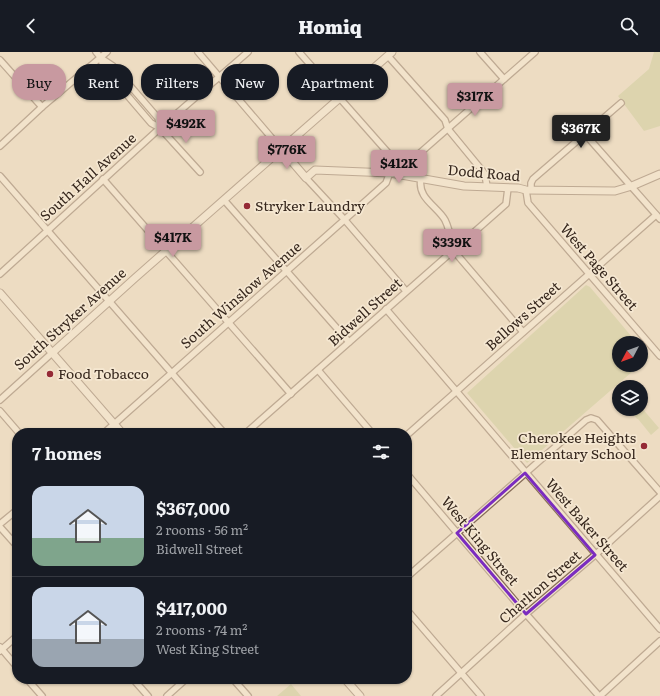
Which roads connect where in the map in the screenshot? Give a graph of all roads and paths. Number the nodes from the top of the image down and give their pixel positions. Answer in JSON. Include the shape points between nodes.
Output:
{"nodes":[{"id":1,"x":96,"y":52,"type":"edge"},
{"id":2,"x":107,"y":52,"type":"edge"},
{"id":3,"x":198,"y":52,"type":"edge"},
{"id":4,"x":248,"y":52,"type":"edge"},
{"id":5,"x":299,"y":52,"type":"edge"},
{"id":6,"x":480,"y":52,"type":"edge"},
{"id":7,"x":535,"y":52,"type":"edge"},
{"id":8,"x":390,"y":54,"type":"edge"},
{"id":9,"x":100,"y":58,"type":"junction"},
{"id":10,"x":0,"y":60,"type":"edge"},
{"id":11,"x":309,"y":64,"type":"edge"},
{"id":12,"x":379,"y":64,"type":"edge"},
{"id":13,"x":219,"y":78,"type":"junction"},
{"id":14,"x":504,"y":79,"type":"junction"},
{"id":15,"x":339,"y":100,"type":"edge"},
{"id":16,"x":341,"y":100,"type":"edge"},
{"id":17,"x":621,"y":103,"type":"dead end"},
{"id":18,"x":42,"y":107,"type":"junction"},
{"id":19,"x":160,"y":128,"type":"junction"},
{"id":20,"x":448,"y":129,"type":"junction"},
{"id":21,"x":585,"y":134,"type":"junction"},
{"id":22,"x":0,"y":146,"type":"edge"},
{"id":23,"x":282,"y":150,"type":"junction"},
{"id":24,"x":200,"y":172,"type":"dead end"},
{"id":25,"x":390,"y":173,"type":"junction"},
{"id":26,"x":660,"y":174,"type":"edge"},
{"id":27,"x":0,"y":176,"type":"edge"},
{"id":28,"x":406,"y":176,"type":"junction"},
{"id":29,"x":306,"y":178,"type":"junction"},
{"id":30,"x":103,"y":179,"type":"junction"},
{"id":31,"x":421,"y":179,"type":"junction"},
{"id":32,"x":632,"y":186,"type":"junction"},
{"id":33,"x":487,"y":187,"type":"junction"},
{"id":34,"x":508,"y":188,"type":"junction"},
{"id":35,"x":529,"y":190,"type":"junction"},
{"id":36,"x":224,"y":200,"type":"junction"},
{"id":37,"x":658,"y":217,"type":"edge"},
{"id":38,"x":344,"y":219,"type":"junction"},
{"id":39,"x":48,"y":231,"type":"junction"},
{"id":40,"x":453,"y":250,"type":"junction"},
{"id":41,"x":167,"y":251,"type":"junction"},
{"id":42,"x":286,"y":271,"type":"junction"},
{"id":43,"x":0,"y":274,"type":"edge"},
{"id":44,"x":589,"y":274,"type":"junction"},
{"id":45,"x":406,"y":291,"type":"junction"},
{"id":46,"x":0,"y":293,"type":"edge"},
{"id":47,"x":110,"y":302,"type":"junction"},
{"id":48,"x":386,"y":309,"type":"junction"},
{"id":49,"x":228,"y":323,"type":"junction"},
{"id":50,"x":523,"y":332,"type":"junction"},
{"id":51,"x":349,"y":342,"type":"junction"},
{"id":52,"x":52,"y":353,"type":"junction"},
{"id":53,"x":660,"y":356,"type":"edge"},
{"id":54,"x":318,"y":370,"type":"junction"},
{"id":55,"x":172,"y":372,"type":"junction"},
{"id":56,"x":456,"y":392,"type":"junction"},
{"id":57,"x":291,"y":394,"type":"junction"},
{"id":58,"x":0,"y":400,"type":"edge"},
{"id":59,"x":0,"y":411,"type":"edge"},
{"id":60,"x":114,"y":424,"type":"junction"},
{"id":61,"x":15,"y":428,"type":"edge"},
{"id":62,"x":110,"y":428,"type":"edge"},
{"id":63,"x":118,"y":428,"type":"edge"},
{"id":64,"x":220,"y":428,"type":"edge"},
{"id":65,"x":254,"y":428,"type":"edge"},
{"id":66,"x":368,"y":428,"type":"edge"},
{"id":67,"x":412,"y":431,"type":"edge"},
{"id":68,"x":525,"y":473,"type":"junction"},
{"id":69,"x":412,"y":480,"type":"edge"},
{"id":70,"x":660,"y":492,"type":"edge"},
{"id":71,"x":660,"y":496,"type":"edge"},
{"id":72,"x":12,"y":514,"type":"edge"},
{"id":73,"x":0,"y":525,"type":"edge"},
{"id":74,"x":457,"y":533,"type":"junction"},
{"id":75,"x":12,"y":540,"type":"edge"},
{"id":76,"x":595,"y":555,"type":"junction"},
{"id":77,"x":412,"y":573,"type":"edge"},
{"id":78,"x":526,"y":614,"type":"junction"},
{"id":79,"x":412,"y":616,"type":"edge"},
{"id":80,"x":660,"y":629,"type":"edge"},
{"id":81,"x":12,"y":640,"type":"edge"},
{"id":82,"x":660,"y":641,"type":"edge"},
{"id":83,"x":1,"y":649,"type":"edge"},
{"id":84,"x":12,"y":661,"type":"edge"},
{"id":85,"x":461,"y":674,"type":"junction"},
{"id":86,"x":31,"y":684,"type":"edge"},
{"id":87,"x":137,"y":684,"type":"edge"},
{"id":88,"x":180,"y":684,"type":"edge"},
{"id":89,"x":238,"y":684,"type":"edge"},
{"id":90,"x":349,"y":684,"type":"edge"},
{"id":91,"x":42,"y":696,"type":"edge"},
{"id":92,"x":148,"y":696,"type":"edge"},
{"id":93,"x":167,"y":696,"type":"edge"},
{"id":94,"x":248,"y":696,"type":"edge"},
{"id":95,"x":360,"y":696,"type":"edge"},
{"id":96,"x":436,"y":696,"type":"edge"},
{"id":97,"x":481,"y":696,"type":"edge"},
{"id":98,"x":600,"y":696,"type":"edge"}],
"edges":[{"from":1,"to":9,"type":"street"},
{"from":2,"to":9,"type":"street"},
{"from":3,"to":13,"type":"street"},
{"from":4,"to":13,"type":"street","name":"South Hall Avenue"},
{"from":5,"to":11,"type":"street"},
{"from":6,"to":14,"type":"street"},
{"from":7,"to":14,"type":"street"},
{"from":8,"to":12,"type":"street","name":"South Stryker Avenue"},
{"from":8,"to":20,"type":"street","via":[[445,120]]},
{"from":9,"to":18,"type":"street"},
{"from":9,"to":19,"type":"street","via":[[102,67],[151,123]]},
{"from":10,"to":18,"type":"street"},
{"from":13,"to":19,"type":"street","name":"South Hall Avenue"},
{"from":13,"to":23,"type":"street"},
{"from":14,"to":20,"type":"street"},
{"from":15,"to":23,"type":"street","name":"South Stryker Avenue"},
{"from":16,"to":25,"type":"street","via":[[390,155],[393,164]]},
{"from":17,"to":21,"type":"street"},
{"from":18,"to":22,"type":"street"},
{"from":19,"to":24,"type":"street"},
{"from":19,"to":30,"type":"street","name":"South Hall Avenue"},
{"from":20,"to":28,"type":"street","via":[[412,160]]},
{"from":20,"to":33,"type":"street","via":[[485,174]]},
{"from":21,"to":32,"type":"street"},
{"from":21,"to":35,"type":"street","via":[[533,179]]},
{"from":23,"to":29,"type":"street"},
{"from":23,"to":36,"type":"street","name":"South Stryker Avenue"},
{"from":25,"to":28,"type":"street","name":"Dodd Road"},
{"from":25,"to":29,"type":"street","name":"Dodd Road","via":[[315,170]]},
{"from":25,"to":38,"type":"street","name":"South Winslow Avenue","via":[[386,183]]},
{"from":26,"to":32,"type":"street","name":"Dodd Road"},
{"from":27,"to":39,"type":"street"},
{"from":28,"to":31,"type":"street","name":"Dodd Road"},
{"from":29,"to":38,"type":"street"},
{"from":30,"to":39,"type":"street","name":"South Hall Avenue"},
{"from":30,"to":41,"type":"street"},
{"from":31,"to":33,"type":"street","name":"Dodd Road"},
{"from":31,"to":40,"type":"street","via":[[422,194],[444,220],[450,233]]},
{"from":32,"to":35,"type":"street","name":"Dodd Road","via":[[615,191]]},
{"from":32,"to":37,"type":"street"},
{"from":33,"to":34,"type":"street","name":"Dodd Road"},
{"from":34,"to":35,"type":"street","name":"Dodd Road"},
{"from":34,"to":40,"type":"street","name":"Bidwell Street","via":[[506,204]]},
{"from":35,"to":44,"type":"street","name":"West Page Street","via":[[528,203]]},
{"from":36,"to":41,"type":"street","name":"South Stryker Avenue"},
{"from":36,"to":42,"type":"street"},
{"from":37,"to":44,"type":"street","name":"Bellows Street"},
{"from":38,"to":42,"type":"street","name":"South Winslow Avenue"},
{"from":38,"to":45,"type":"street"},
{"from":39,"to":43,"type":"street","name":"South Hall Avenue"},
{"from":39,"to":47,"type":"street"},
{"from":40,"to":45,"type":"street","name":"Bidwell Street"},
{"from":40,"to":50,"type":"street"},
{"from":41,"to":47,"type":"street","name":"South Stryker Avenue"},
{"from":41,"to":49,"type":"street"},
{"from":42,"to":49,"type":"street","name":"South Winslow Avenue"},
{"from":42,"to":51,"type":"street"},
{"from":44,"to":50,"type":"street","name":"Bellows Street"},
{"from":44,"to":53,"type":"street","name":"West Page Street"},
{"from":45,"to":48,"type":"street","name":"Bidwell Street"},
{"from":46,"to":52,"type":"street"},
{"from":47,"to":52,"type":"street","name":"South Stryker Avenue"},
{"from":47,"to":55,"type":"street"},
{"from":48,"to":51,"type":"street","name":"Bidwell Street"},
{"from":48,"to":56,"type":"street","name":"West Baker Street"},
{"from":49,"to":55,"type":"street","name":"South Winslow Avenue"},
{"from":49,"to":57,"type":"street"},
{"from":50,"to":56,"type":"street","name":"Bellows Street"},
{"from":51,"to":54,"type":"street","name":"Bidwell Street"},
{"from":52,"to":58,"type":"street","name":"South Stryker Avenue"},
{"from":52,"to":60,"type":"street"},
{"from":54,"to":57,"type":"street","name":"Bidwell Street"},
{"from":54,"to":66,"type":"street"},
{"from":55,"to":60,"type":"street","name":"South Winslow Avenue"},
{"from":55,"to":64,"type":"street"},
{"from":56,"to":67,"type":"street","name":"Bellows Street"},
{"from":56,"to":68,"type":"street","name":"West Baker Street"},
{"from":57,"to":65,"type":"street","name":"Bidwell Street"},
{"from":59,"to":61,"type":"street"},
{"from":60,"to":62,"type":"street","name":"South Winslow Avenue"},
{"from":60,"to":63,"type":"street"},
{"from":68,"to":70,"type":"street","via":[[586,420],[592,418],[597,420]]},
{"from":68,"to":74,"type":"street"},
{"from":68,"to":76,"type":"street","name":"West Baker Street"},
{"from":69,"to":74,"type":"street","name":"West King Street"},
{"from":71,"to":76,"type":"street","name":"Charlton Street"},
{"from":72,"to":73,"type":"street"},
{"from":73,"to":75,"type":"street"},
{"from":74,"to":77,"type":"street"},
{"from":74,"to":78,"type":"street","name":"West King Street"},
{"from":76,"to":78,"type":"street","name":"Charlton Street"},
{"from":76,"to":80,"type":"street","name":"West Baker Street"},
{"from":78,"to":85,"type":"street","name":"Charlton Street"},
{"from":78,"to":98,"type":"street","name":"West King Street"},
{"from":79,"to":85,"type":"street"},
{"from":81,"to":83,"type":"street"},
{"from":82,"to":98,"type":"street"},
{"from":83,"to":84,"type":"street"},
{"from":85,"to":96,"type":"street","name":"Charlton Street"},
{"from":85,"to":97,"type":"street"},
{"from":86,"to":91,"type":"street"},
{"from":87,"to":92,"type":"street"},
{"from":88,"to":93,"type":"street"},
{"from":89,"to":94,"type":"street"},
{"from":90,"to":95,"type":"street"}]}
